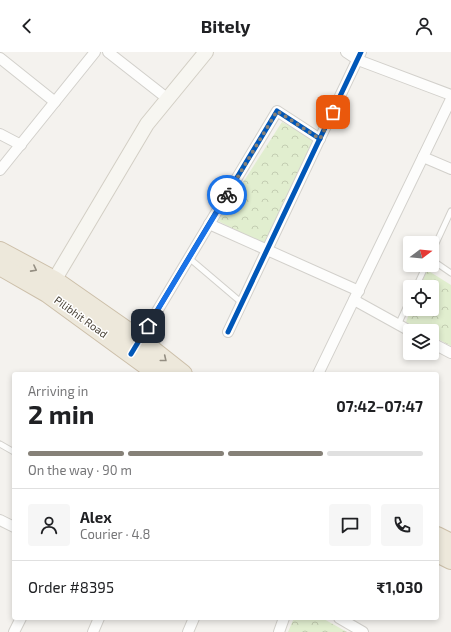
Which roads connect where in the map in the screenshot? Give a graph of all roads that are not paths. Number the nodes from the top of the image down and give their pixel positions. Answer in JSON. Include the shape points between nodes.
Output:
{"nodes":[{"id":1,"x":95,"y":52,"type":"edge"},
{"id":2,"x":108,"y":52,"type":"edge"},
{"id":3,"x":206,"y":52,"type":"edge"},
{"id":4,"x":346,"y":52,"type":"edge"},
{"id":5,"x":360,"y":56,"type":"edge"},
{"id":6,"x":0,"y":58,"type":"edge"},
{"id":7,"x":451,"y":97,"type":"edge"},
{"id":8,"x":168,"y":99,"type":"junction"},
{"id":9,"x":55,"y":102,"type":"junction"},
{"id":10,"x":0,"y":134,"type":"edge"},
{"id":11,"x":320,"y":139,"type":"junction"},
{"id":12,"x":21,"y":144,"type":"junction"},
{"id":13,"x":423,"y":157,"type":"junction"},
{"id":14,"x":451,"y":169,"type":"edge"},
{"id":15,"x":0,"y":170,"type":"edge"},
{"id":16,"x":450,"y":214,"type":"edge"},
{"id":17,"x":209,"y":224,"type":"junction"},
{"id":18,"x":439,"y":237,"type":"edge"},
{"id":19,"x":0,"y":251,"type":"edge"},
{"id":20,"x":267,"y":251,"type":"junction"},
{"id":21,"x":189,"y":258,"type":"junction"},
{"id":22,"x":439,"y":265,"type":"edge"},
{"id":23,"x":0,"y":266,"type":"edge"},
{"id":24,"x":451,"y":273,"type":"edge"},
{"id":25,"x":51,"y":286,"type":"junction"},
{"id":26,"x":359,"y":291,"type":"junction"},
{"id":27,"x":354,"y":300,"type":"junction"},
{"id":28,"x":242,"y":303,"type":"junction"},
{"id":29,"x":403,"y":314,"type":"edge"},
{"id":30,"x":398,"y":325,"type":"junction"},
{"id":31,"x":403,"y":328,"type":"edge"},
{"id":32,"x":228,"y":332,"type":"dead end"},
{"id":33,"x":136,"y":347,"type":"junction"},
{"id":34,"x":439,"y":347,"type":"edge"},
{"id":35,"x":451,"y":354,"type":"edge"},
{"id":36,"x":156,"y":372,"type":"edge"},
{"id":37,"x":180,"y":372,"type":"edge"},
{"id":38,"x":319,"y":372,"type":"edge"},
{"id":39,"x":0,"y":444,"type":"edge"},
{"id":40,"x":12,"y":451,"type":"edge"},
{"id":41,"x":0,"y":520,"type":"edge"},
{"id":42,"x":12,"y":526,"type":"edge"},
{"id":43,"x":439,"y":537,"type":"edge"},
{"id":44,"x":451,"y":543,"type":"edge"},
{"id":45,"x":439,"y":554,"type":"edge"},
{"id":46,"x":451,"y":560,"type":"edge"},
{"id":47,"x":20,"y":620,"type":"edge"},
{"id":48,"x":98,"y":620,"type":"edge"},
{"id":49,"x":193,"y":620,"type":"edge"},
{"id":50,"x":283,"y":620,"type":"edge"},
{"id":51,"x":342,"y":620,"type":"edge"},
{"id":52,"x":14,"y":632,"type":"edge"},
{"id":53,"x":93,"y":632,"type":"edge"},
{"id":54,"x":188,"y":632,"type":"edge"},
{"id":55,"x":279,"y":632,"type":"edge"},
{"id":56,"x":363,"y":632,"type":"edge"}],
"edges":[{"from":1,"to":9,"type":"street"},
{"from":2,"to":8,"type":"street"},
{"from":3,"to":8,"type":"street"},
{"from":4,"to":5,"type":"street"},
{"from":5,"to":7,"type":"street"},
{"from":5,"to":11,"type":"street"},
{"from":6,"to":9,"type":"street"},
{"from":7,"to":13,"type":"street"},
{"from":8,"to":25,"type":"street","via":[[147,124]]},
{"from":9,"to":12,"type":"street"},
{"from":10,"to":12,"type":"street"},
{"from":11,"to":17,"type":"street","via":[[277,111]]},
{"from":11,"to":20,"type":"street"},
{"from":12,"to":15,"type":"street"},
{"from":13,"to":14,"type":"street"},
{"from":13,"to":26,"type":"street"},
{"from":16,"to":18,"type":"lane"},
{"from":17,"to":20,"type":"street"},
{"from":17,"to":21,"type":"street"},
{"from":19,"to":25,"type":"highway","one_way":true},
{"from":20,"to":26,"type":"street"},
{"from":20,"to":28,"type":"street"},
{"from":21,"to":28,"type":"lane"},
{"from":21,"to":33,"type":"street"},
{"from":22,"to":24,"type":"lane"},
{"from":23,"to":25,"type":"highway","name":"Pilibhit Road"},
{"from":25,"to":33,"type":"highway","name":"Pilibhit Road"},
{"from":26,"to":27,"type":"street"},
{"from":27,"to":30,"type":"street"},
{"from":27,"to":38,"type":"street"},
{"from":28,"to":32,"type":"street"},
{"from":29,"to":30,"type":"lane"},
{"from":30,"to":31,"type":"street"},
{"from":33,"to":36,"type":"highway","name":"Pilibhit Road"},
{"from":33,"to":37,"type":"highway","one_way":true},
{"from":34,"to":35,"type":"street"},
{"from":39,"to":40,"type":"lane"},
{"from":41,"to":42,"type":"street"},
{"from":43,"to":44,"type":"highway"},
{"from":45,"to":46,"type":"highway"},
{"from":47,"to":52,"type":"street"},
{"from":48,"to":53,"type":"street"},
{"from":49,"to":54,"type":"street"},
{"from":50,"to":55,"type":"street"},
{"from":51,"to":56,"type":"street"}]}
